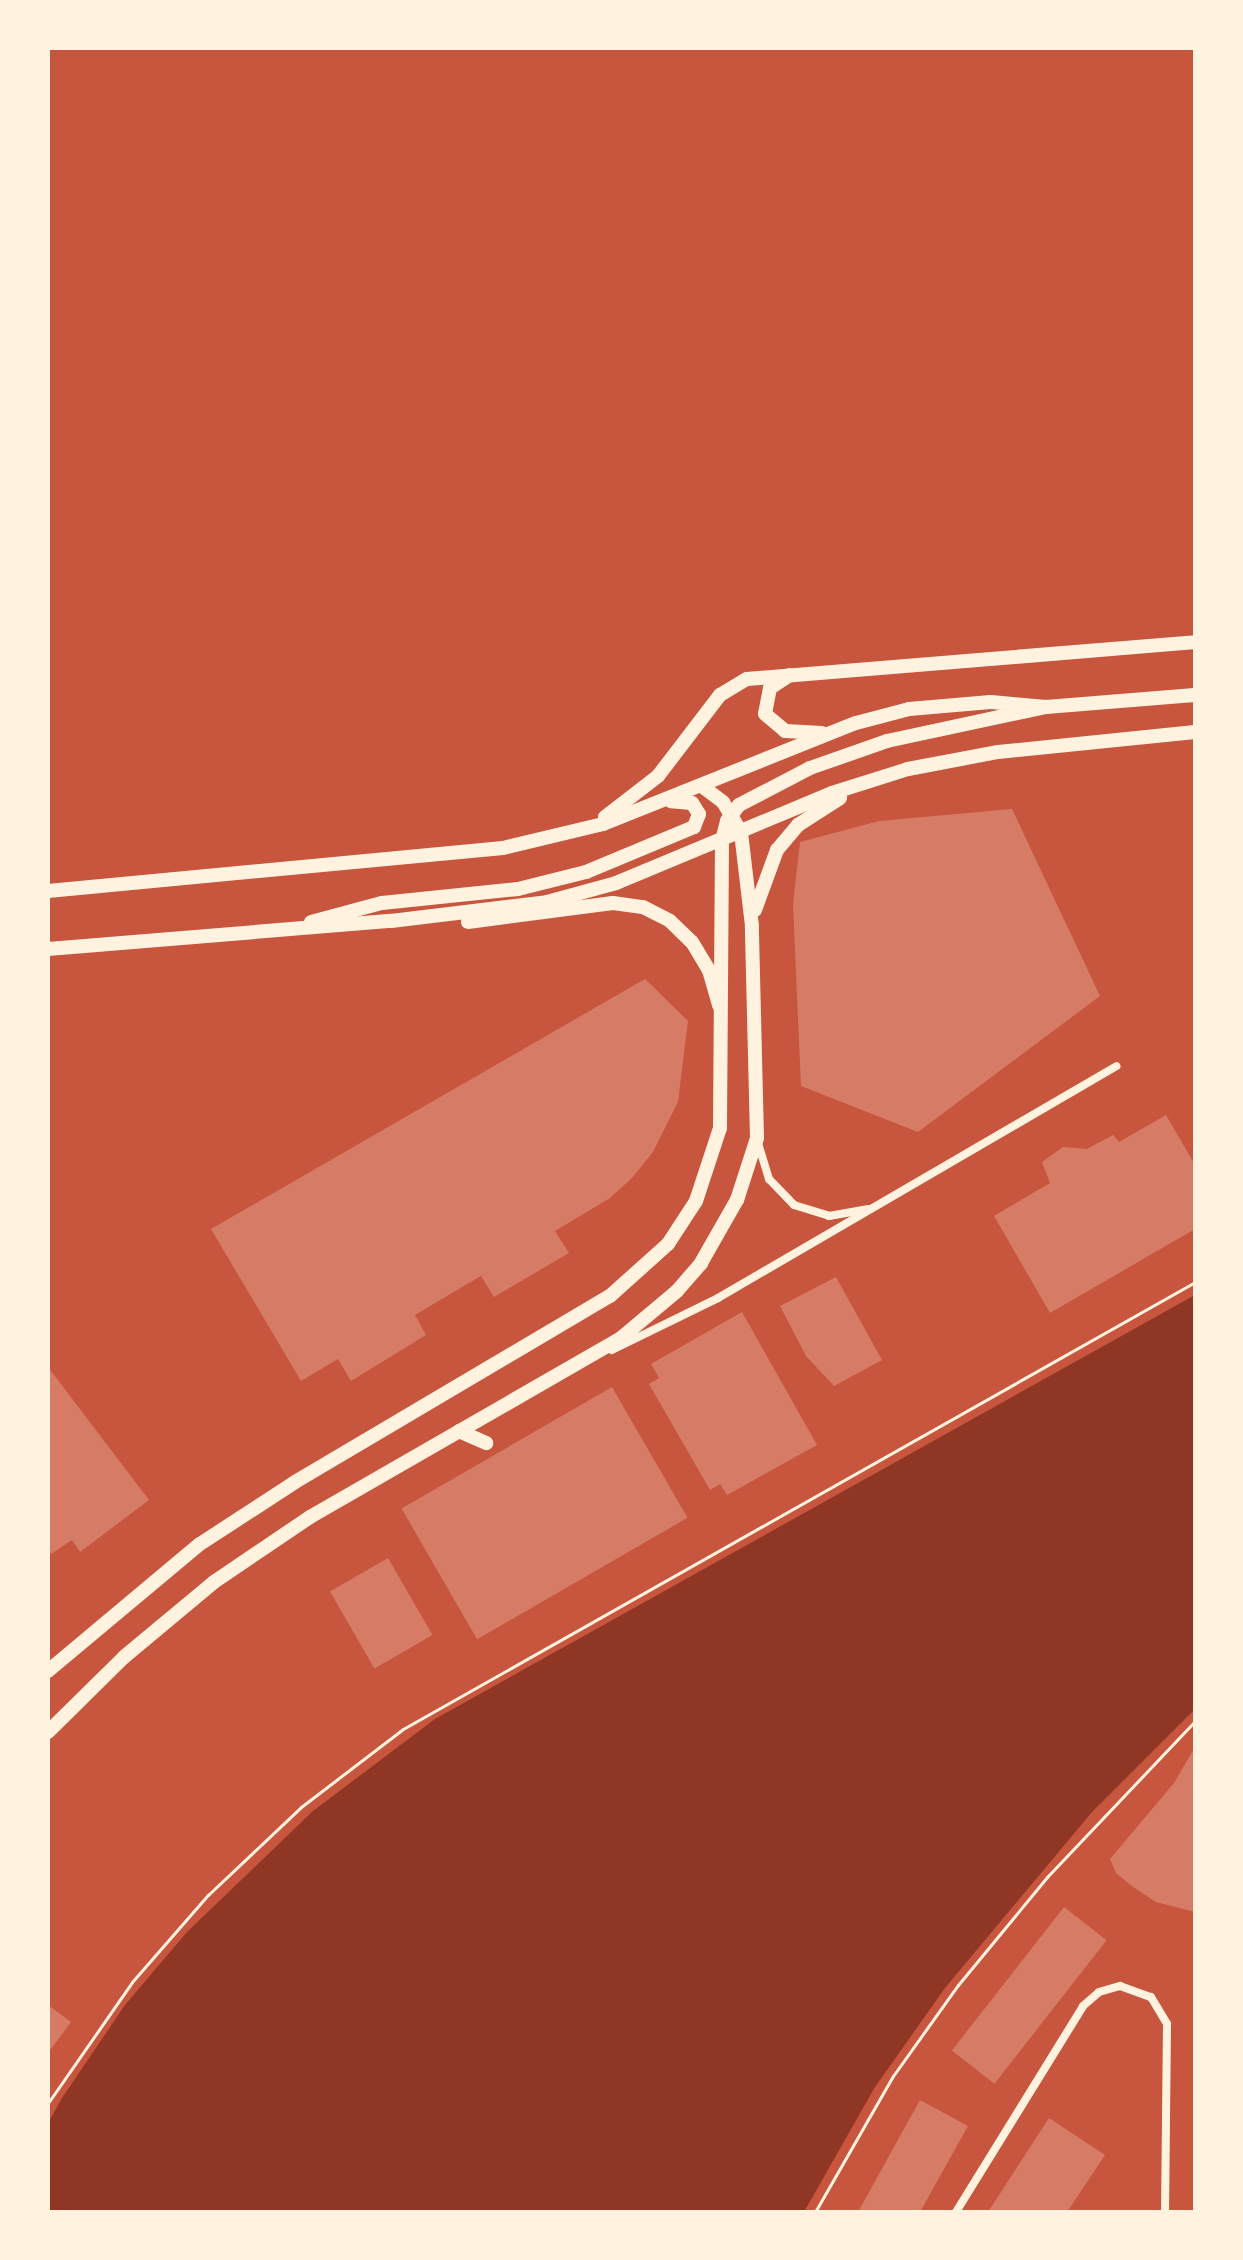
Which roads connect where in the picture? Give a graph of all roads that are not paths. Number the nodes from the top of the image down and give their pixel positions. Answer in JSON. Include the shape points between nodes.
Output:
{"nodes":[{"id":1,"x":1195,"y":642,"type":"edge"},
{"id":2,"x":792,"y":673,"type":"junction"},
{"id":3,"x":1195,"y":695,"type":"edge"},
{"id":4,"x":1046,"y":707,"type":"junction"},
{"id":5,"x":1195,"y":732,"type":"edge"},
{"id":6,"x":830,"y":733,"type":"junction"},
{"id":7,"x":874,"y":779,"type":"junction"},
{"id":8,"x":702,"y":786,"type":"junction"},
{"id":9,"x":658,"y":802,"type":"junction"},
{"id":10,"x":732,"y":813,"type":"junction"},
{"id":11,"x":741,"y":832,"type":"junction"},
{"id":12,"x":575,"y":833,"type":"junction"},
{"id":13,"x":722,"y":841,"type":"junction"},
{"id":14,"x":48,"y":891,"type":"edge"},
{"id":15,"x":391,"y":921,"type":"junction"},
{"id":16,"x":752,"y":926,"type":"junction"},
{"id":17,"x":288,"y":930,"type":"junction"},
{"id":18,"x":48,"y":949,"type":"edge"},
{"id":19,"x":724,"y":1025,"type":"junction"},
{"id":20,"x":1116,"y":1066,"type":"dead end"},
{"id":21,"x":757,"y":1138,"type":"junction"},
{"id":22,"x":876,"y":1207,"type":"junction"},
{"id":23,"x":590,"y":1356,"type":"junction"},
{"id":24,"x":459,"y":1431,"type":"junction"},
{"id":25,"x":486,"y":1443,"type":"dead end"},
{"id":26,"x":48,"y":1671,"type":"edge"},
{"id":27,"x":48,"y":1732,"type":"edge"},
{"id":28,"x":956,"y":2212,"type":"edge"},
{"id":29,"x":1165,"y":2212,"type":"edge"}],
"edges":[{"from":1,"to":2,"type":"street"},
{"from":2,"to":6,"type":"street","via":[[765,696],[770,722],[785,731]]},
{"from":2,"to":12,"type":"street","via":[[747,679],[720,695],[658,776],[619,808]]},
{"from":3,"to":4,"type":"street"},
{"from":4,"to":6,"type":"street","via":[[936,705]]},
{"from":4,"to":10,"type":"street","via":[[952,723],[848,753],[747,799]]},
{"from":5,"to":7,"type":"street","via":[[998,752]]},
{"from":6,"to":8,"type":"street"},
{"from":7,"to":11,"type":"street"},
{"from":7,"to":16,"type":"street","via":[[811,815],[787,837],[763,879]]},
{"from":8,"to":9,"type":"street"},
{"from":8,"to":10,"type":"street"},
{"from":9,"to":12,"type":"street"},
{"from":9,"to":17,"type":"street","via":[[692,803],[699,814],[694,827],[564,879],[382,903]]},
{"from":10,"to":11,"type":"street"},
{"from":10,"to":13,"type":"street"},
{"from":11,"to":13,"type":"street"},
{"from":11,"to":16,"type":"street"},
{"from":12,"to":14,"type":"street","via":[[466,854]]},
{"from":13,"to":15,"type":"street","via":[[571,897]]},
{"from":13,"to":19,"type":"street"},
{"from":15,"to":17,"type":"street"},
{"from":15,"to":19,"type":"street","via":[[507,920],[613,903],[643,907],[670,921],[701,955]]},
{"from":16,"to":21,"type":"street"},
{"from":17,"to":18,"type":"street"},
{"from":19,"to":26,"type":"street","via":[[723,1102],[715,1153],[690,1212],[651,1263],[610,1296],[253,1508],[137,1593]]},
{"from":20,"to":22,"type":"street"},
{"from":21,"to":22,"type":"street","via":[[769,1179],[794,1205],[829,1216]]},
{"from":21,"to":23,"type":"street","via":[[737,1200],[701,1263],[650,1316]]},
{"from":22,"to":23,"type":"street","via":[[666,1327]]},
{"from":23,"to":24,"type":"street"},
{"from":24,"to":25,"type":"street"},
{"from":24,"to":27,"type":"street","via":[[310,1517],[214,1582],[124,1657]]},
{"from":28,"to":29,"type":"street","via":[[1083,2006],[1099,1992],[1120,1986],[1151,1997],[1167,2024]]}]}
